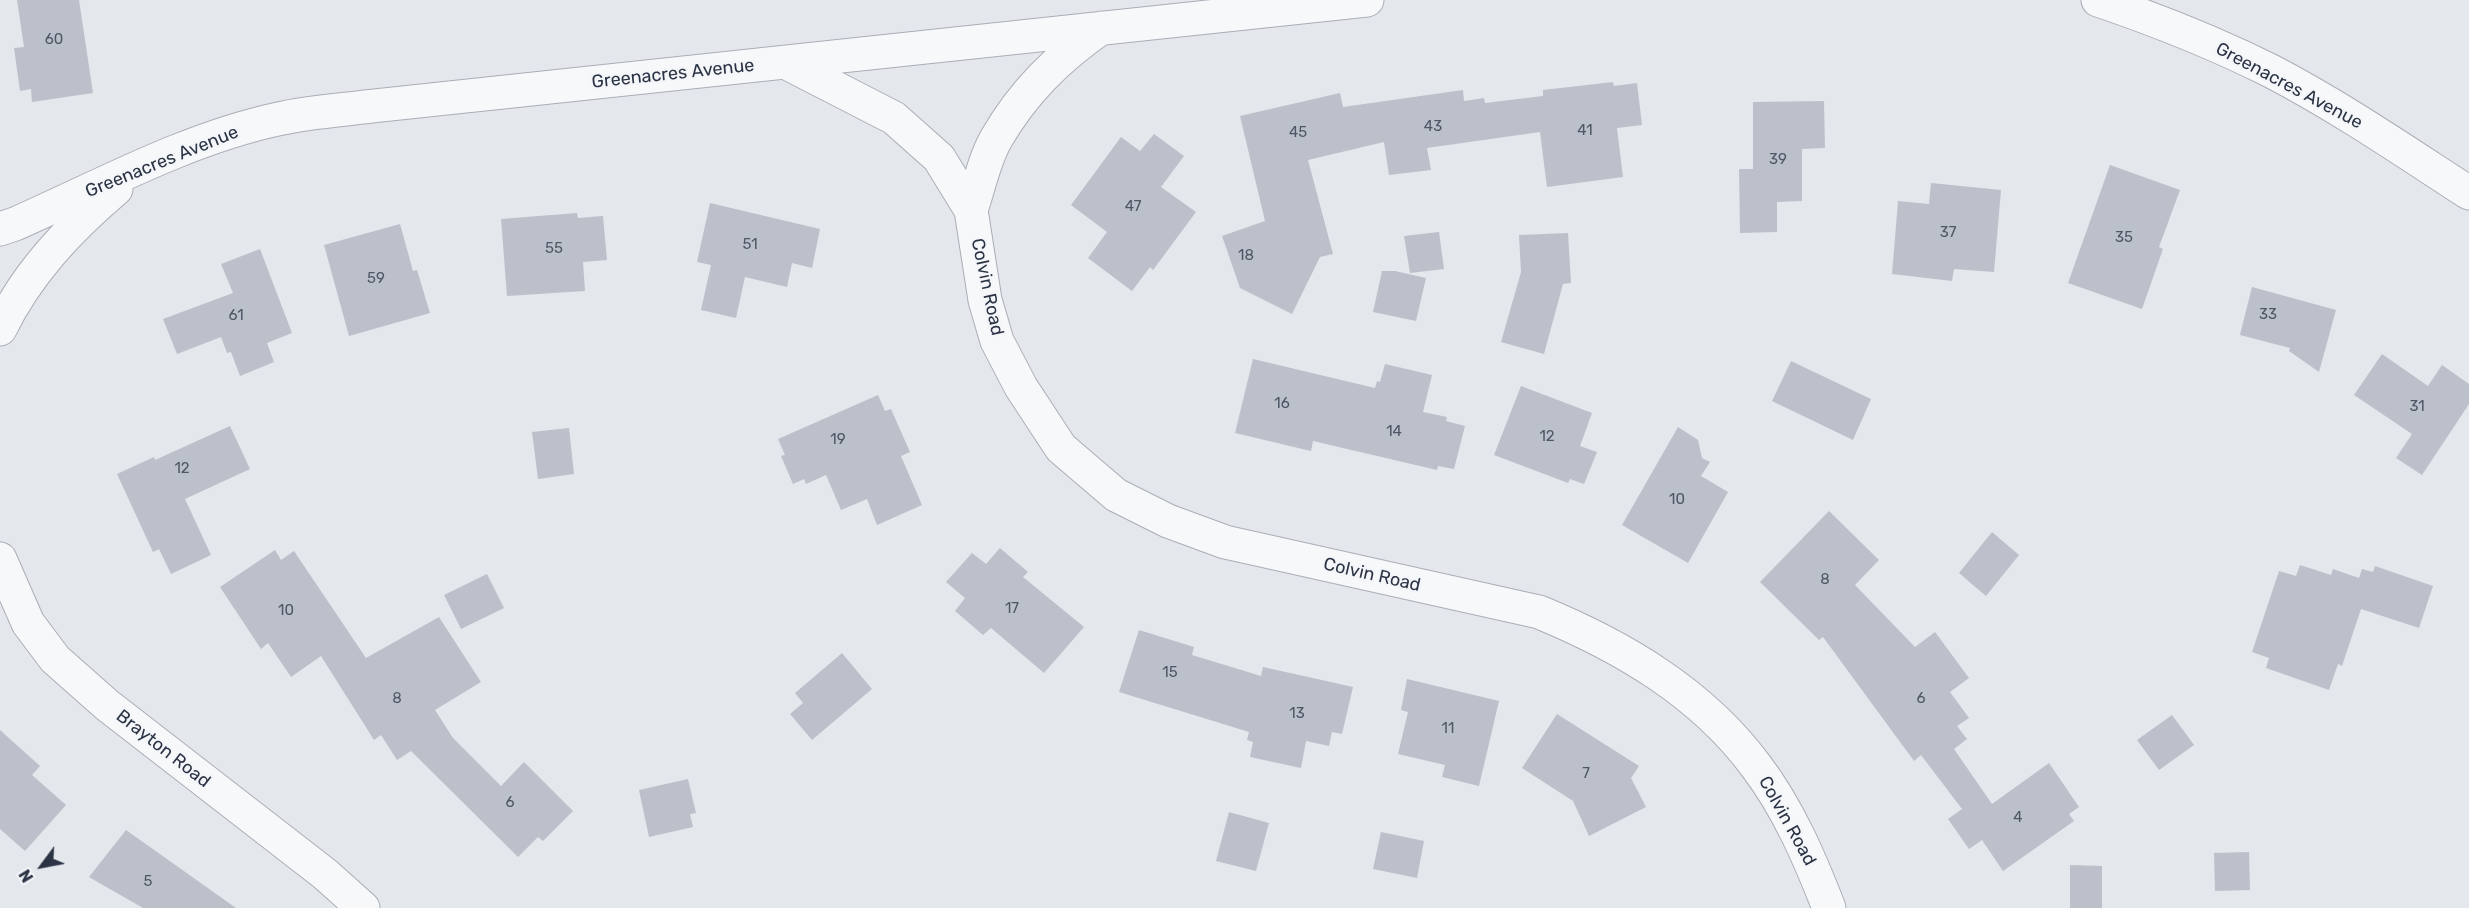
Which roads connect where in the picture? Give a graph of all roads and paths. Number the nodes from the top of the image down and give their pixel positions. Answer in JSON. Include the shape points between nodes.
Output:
{"nodes":[{"id":1,"x":1367,"y":0,"type":"edge"},
{"id":2,"x":2098,"y":0,"type":"edge"},
{"id":3,"x":1103,"y":27,"type":"junction"},
{"id":4,"x":786,"y":62,"type":"junction"},
{"id":5,"x":140,"y":168,"type":"junction"},
{"id":6,"x":2469,"y":193,"type":"edge"},
{"id":7,"x":971,"y":210,"type":"junction"},
{"id":8,"x":0,"y":229,"type":"edge"},
{"id":9,"x":0,"y":329,"type":"edge"},
{"id":10,"x":0,"y":559,"type":"edge"},
{"id":11,"x":363,"y":908,"type":"edge"},
{"id":12,"x":1829,"y":908,"type":"edge"}],
"edges":[{"from":1,"to":3,"type":"street","name":"Greenacres Avenue"},
{"from":2,"to":6,"type":"street","name":"Greenacres Avenue","via":[[2202,39],[2271,72],[2340,110]]},
{"from":3,"to":4,"type":"street","name":"Greenacres Avenue"},
{"from":3,"to":7,"type":"street","name":"Colvin Road","via":[[1065,52],[1029,91],[995,141]]},
{"from":4,"to":5,"type":"street","name":"Greenacres Avenue","via":[[279,118],[222,134]]},
{"from":4,"to":7,"type":"street","name":"Colvin Road","via":[[894,118],[939,158]]},
{"from":5,"to":8,"type":"street","name":"Greenacres Avenue"},
{"from":5,"to":9,"type":"street","via":[[37,266]]},
{"from":7,"to":12,"type":"street","name":"Colvin Road","via":[[985,300],[1002,350],[1061,448],[1116,495],[1168,521],[1225,542],[1539,612],[1584,630],[1639,660],[1720,724],[1757,766],[1808,856]]},
{"from":10,"to":11,"type":"street","name":"Brayton Road","via":[[28,623],[55,659],[106,705],[325,874]]}]}
